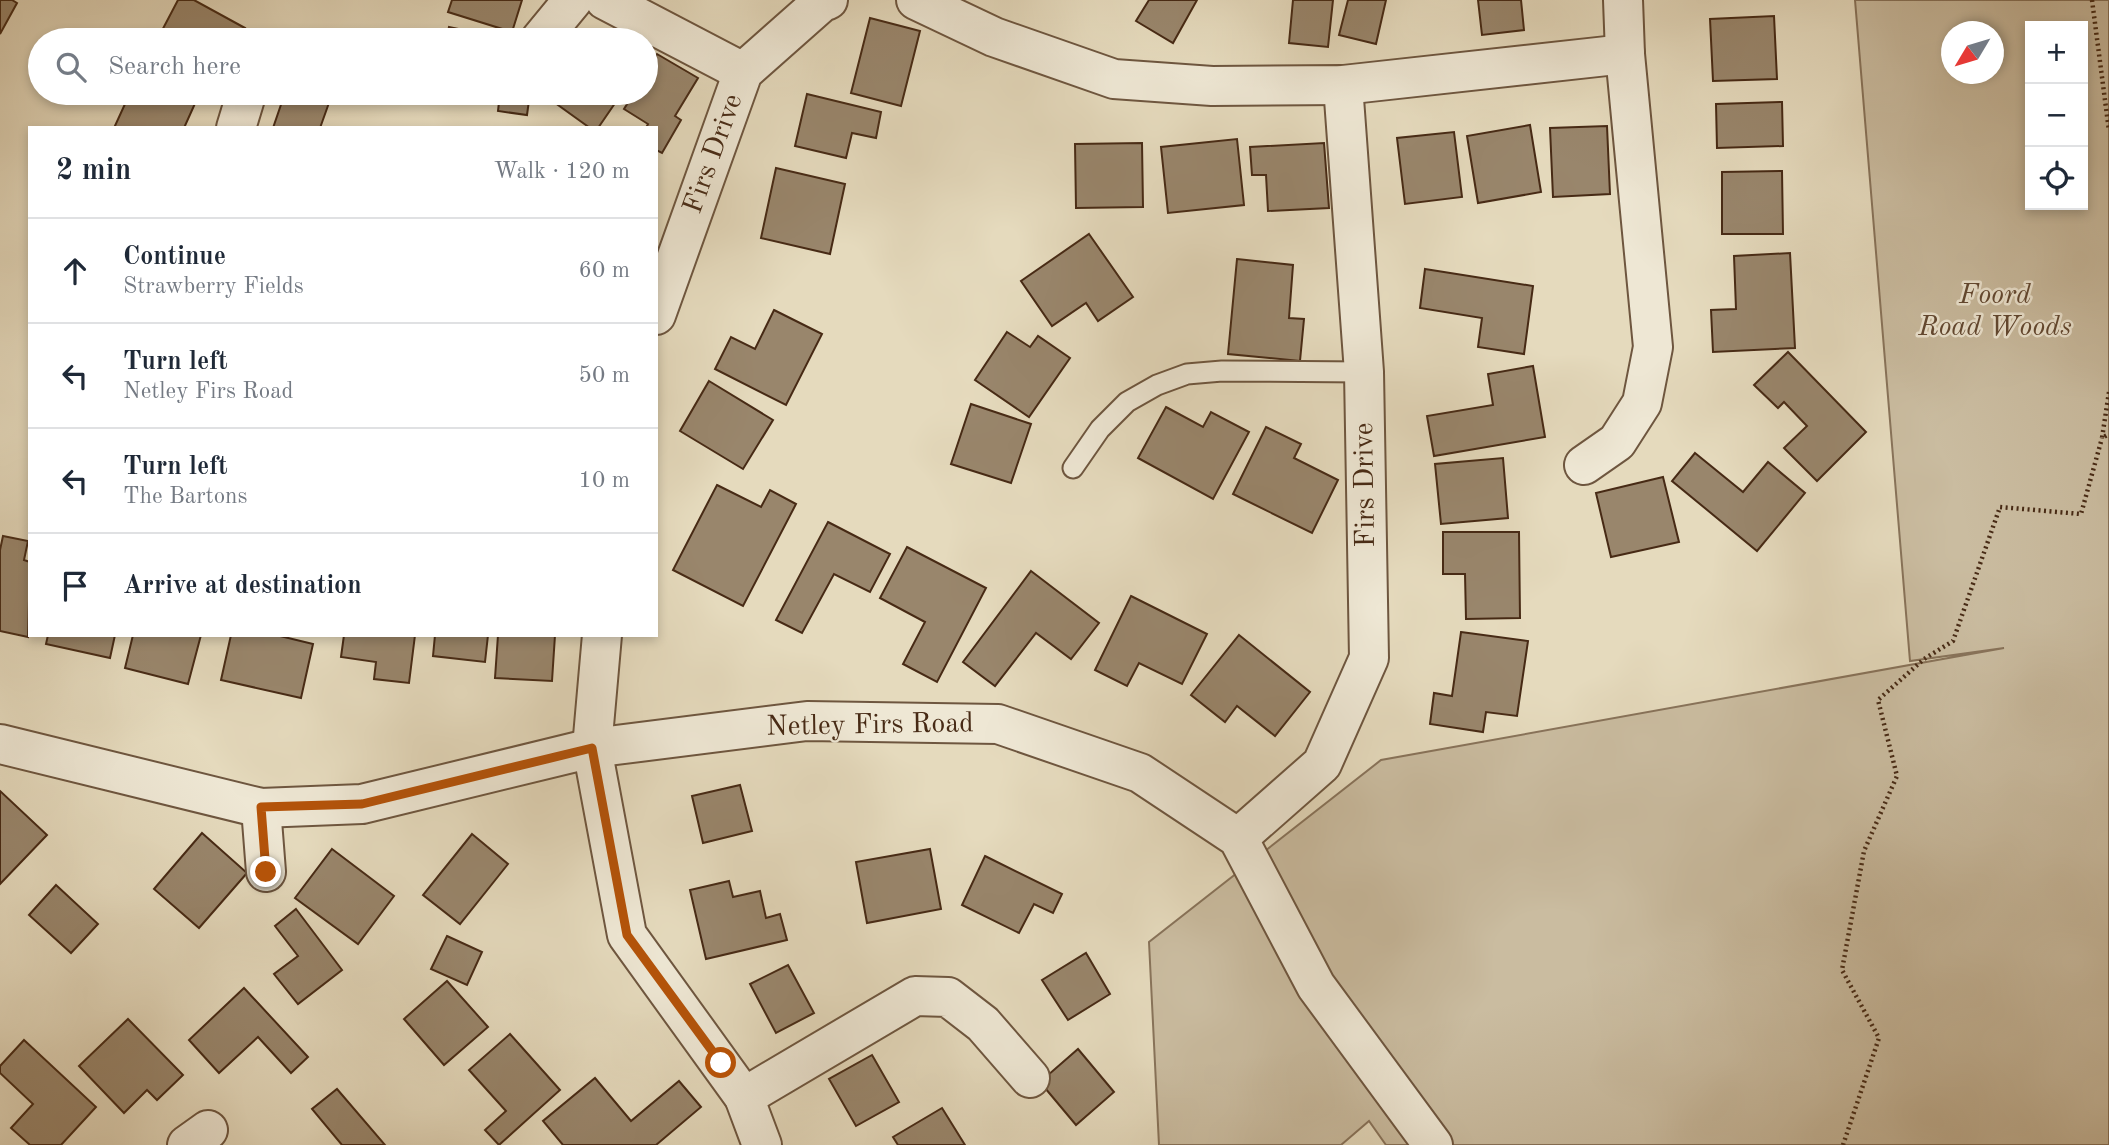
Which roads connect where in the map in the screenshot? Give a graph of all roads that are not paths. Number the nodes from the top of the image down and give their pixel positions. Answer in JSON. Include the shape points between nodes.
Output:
{"nodes":[{"id":1,"x":573,"y":0,"type":"edge"},
{"id":2,"x":605,"y":0,"type":"edge"},
{"id":3,"x":828,"y":0,"type":"edge"},
{"id":4,"x":916,"y":0,"type":"edge"},
{"id":5,"x":1623,"y":0,"type":"edge"},
{"id":6,"x":550,"y":28,"type":"edge"},
{"id":7,"x":1625,"y":54,"type":"junction"},
{"id":8,"x":743,"y":72,"type":"junction"},
{"id":9,"x":1343,"y":85,"type":"junction"},
{"id":10,"x":658,"y":309,"type":"edge"},
{"id":11,"x":1364,"y":372,"type":"junction"},
{"id":12,"x":1584,"y":466,"type":"dead end"},
{"id":13,"x":1073,"y":468,"type":"dead end"},
{"id":14,"x":602,"y":637,"type":"edge"},
{"id":15,"x":0,"y":744,"type":"edge"},
{"id":16,"x":592,"y":748,"type":"junction"},
{"id":17,"x":261,"y":807,"type":"junction"},
{"id":18,"x":1238,"y":838,"type":"junction"},
{"id":19,"x":266,"y":872,"type":"dead end"},
{"id":20,"x":1030,"y":1077,"type":"dead end"},
{"id":21,"x":744,"y":1097,"type":"junction"},
{"id":22,"x":761,"y":1145,"type":"edge"},
{"id":23,"x":1433,"y":1145,"type":"edge"}],
"edges":[{"from":1,"to":6,"type":"street"},
{"from":2,"to":8,"type":"street","name":"Firs Drive"},
{"from":3,"to":8,"type":"street","name":"Firs Drive"},
{"from":4,"to":9,"type":"street","via":[[994,37],[1114,79],[1212,86]]},
{"from":5,"to":7,"type":"street"},
{"from":7,"to":9,"type":"street"},
{"from":7,"to":12,"type":"street","via":[[1653,347],[1642,403],[1617,442]]},
{"from":8,"to":10,"type":"street","name":"Firs Drive"},
{"from":9,"to":11,"type":"street","name":"Firs Drive"},
{"from":11,"to":13,"type":"lane","via":[[1187,374],[1127,402],[1100,429]]},
{"from":11,"to":18,"type":"street","name":"Firs Drive","via":[[1369,658],[1322,764]]},
{"from":14,"to":16,"type":"street"},
{"from":15,"to":17,"type":"street","name":"Netley Firs Road"},
{"from":16,"to":17,"type":"street","name":"Netley Firs Road","via":[[362,804]]},
{"from":16,"to":18,"type":"street","name":"Netley Firs Road","via":[[807,721],[998,724],[1140,773]]},
{"from":16,"to":21,"type":"street","via":[[627,935]]},
{"from":17,"to":19,"type":"street"},
{"from":18,"to":23,"type":"street","name":"Netley Firs Road","via":[[1316,986]]},
{"from":20,"to":21,"type":"street","via":[[983,1024],[948,997],[915,996]]},
{"from":21,"to":22,"type":"street"}]}
